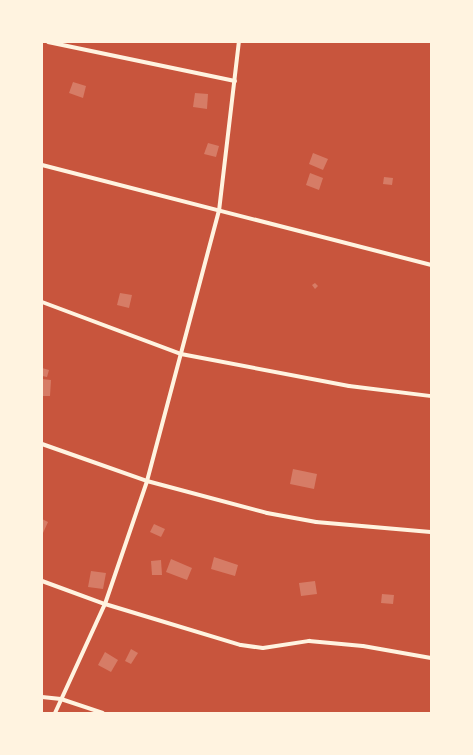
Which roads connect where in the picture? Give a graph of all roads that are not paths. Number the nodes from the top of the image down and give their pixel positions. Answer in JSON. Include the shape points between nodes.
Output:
{"nodes":[{"id":1,"x":48,"y":42,"type":"edge"},
{"id":2,"x":239,"y":42,"type":"edge"},
{"id":3,"x":235,"y":81,"type":"junction"},
{"id":4,"x":42,"y":165,"type":"edge"},
{"id":5,"x":219,"y":211,"type":"junction"},
{"id":6,"x":431,"y":265,"type":"edge"},
{"id":7,"x":42,"y":302,"type":"edge"},
{"id":8,"x":181,"y":354,"type":"junction"},
{"id":9,"x":431,"y":396,"type":"edge"},
{"id":10,"x":42,"y":444,"type":"edge"},
{"id":11,"x":147,"y":482,"type":"junction"},
{"id":12,"x":431,"y":532,"type":"edge"},
{"id":13,"x":42,"y":581,"type":"edge"},
{"id":14,"x":105,"y":604,"type":"junction"},
{"id":15,"x":431,"y":658,"type":"edge"},
{"id":16,"x":42,"y":697,"type":"edge"},
{"id":17,"x":61,"y":699,"type":"junction"},
{"id":18,"x":55,"y":713,"type":"edge"},
{"id":19,"x":103,"y":713,"type":"edge"}],
"edges":[{"from":1,"to":3,"type":"street"},
{"from":2,"to":3,"type":"street"},
{"from":3,"to":5,"type":"street"},
{"from":4,"to":5,"type":"street"},
{"from":5,"to":6,"type":"street"},
{"from":5,"to":8,"type":"street"},
{"from":7,"to":8,"type":"street"},
{"from":8,"to":9,"type":"street","via":[[349,386]]},
{"from":8,"to":11,"type":"street"},
{"from":10,"to":11,"type":"street"},
{"from":11,"to":12,"type":"street","via":[[267,513],[316,522]]},
{"from":11,"to":14,"type":"street"},
{"from":13,"to":14,"type":"street"},
{"from":14,"to":15,"type":"street","via":[[241,645],[263,648],[309,640]]},
{"from":14,"to":17,"type":"street"},
{"from":16,"to":17,"type":"street"},
{"from":17,"to":18,"type":"street"},
{"from":17,"to":19,"type":"street"}]}
